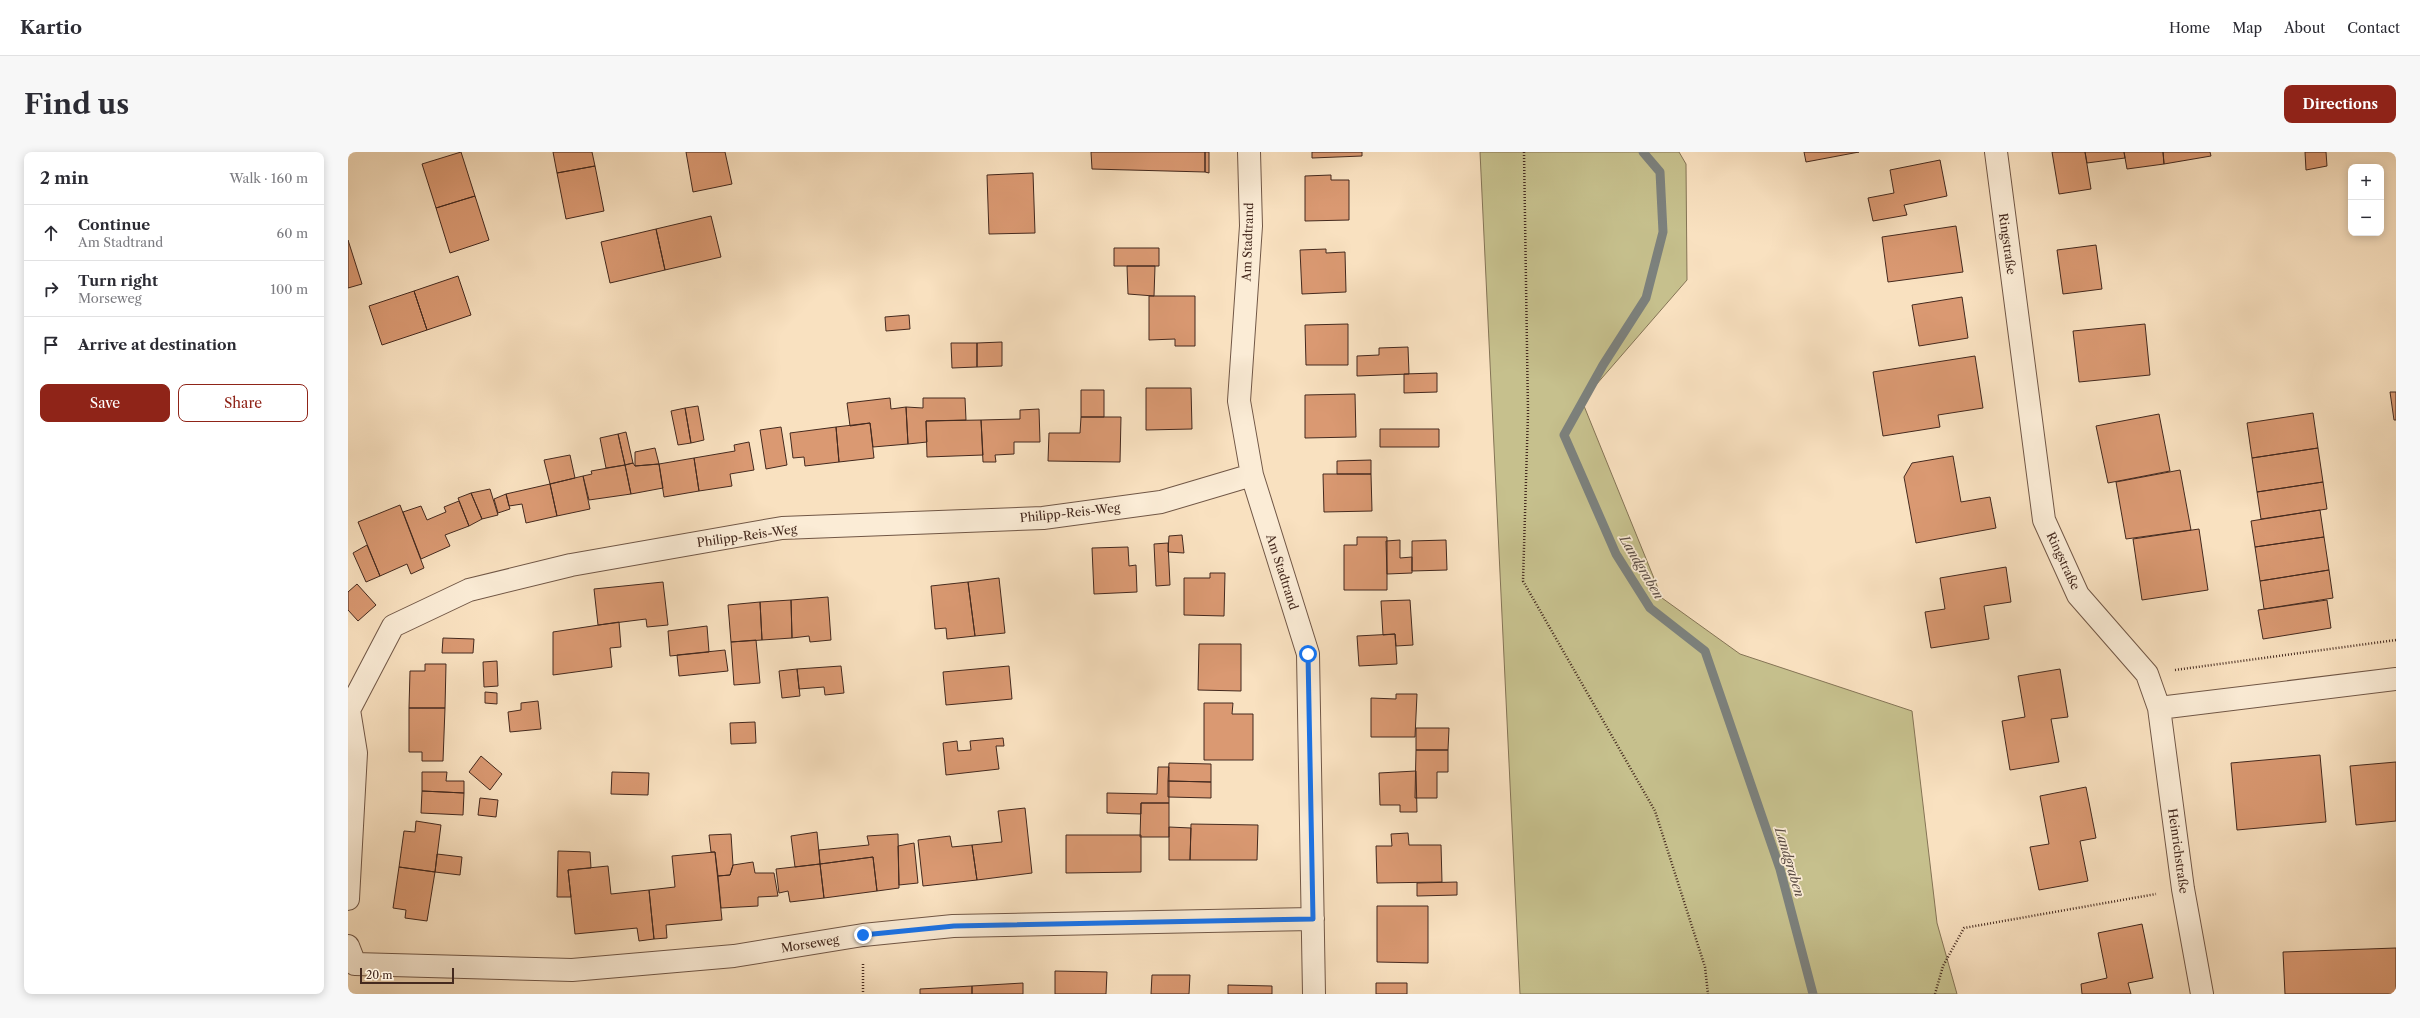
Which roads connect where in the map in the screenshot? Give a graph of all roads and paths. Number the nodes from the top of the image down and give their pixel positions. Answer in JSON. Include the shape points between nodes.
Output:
{"nodes":[{"id":1,"x":1249,"y":152,"type":"edge"},
{"id":2,"x":1524,"y":152,"type":"edge"},
{"id":3,"x":1996,"y":152,"type":"edge"},
{"id":4,"x":1252,"y":475,"type":"junction"},
{"id":5,"x":2396,"y":640,"type":"edge"},
{"id":6,"x":2147,"y":674,"type":"junction"},
{"id":7,"x":2396,"y":679,"type":"edge"},
{"id":8,"x":2159,"y":708,"type":"junction"},
{"id":9,"x":348,"y":709,"type":"edge"},
{"id":10,"x":2183,"y":889,"type":"junction"},
{"id":11,"x":348,"y":899,"type":"edge"},
{"id":12,"x":1313,"y":919,"type":"junction"},
{"id":13,"x":352,"y":955,"type":"edge"},
{"id":14,"x":1314,"y":994,"type":"edge"},
{"id":15,"x":1708,"y":994,"type":"edge"},
{"id":16,"x":1935,"y":994,"type":"edge"},
{"id":17,"x":2202,"y":994,"type":"edge"}],
"edges":[{"from":1,"to":4,"type":"street","name":"Am Stadtrand","via":[[1251,226],[1239,401]]},
{"from":2,"to":15,"type":"path","via":[[1528,413],[1523,581],[1655,811],[1705,967]]},
{"from":3,"to":6,"type":"street","name":"Ringstraße","via":[[2044,520],[2078,595]]},
{"from":4,"to":9,"type":"street","name":"Philipp-Reis-Weg","via":[[1161,502],[1043,518],[782,528],[572,565],[469,590],[393,626]]},
{"from":4,"to":12,"type":"street","name":"Am Stadtrand","via":[[1308,654]]},
{"from":5,"to":6,"type":"path"},
{"from":6,"to":8,"type":"street","name":"Ringstraße"},
{"from":7,"to":8,"type":"street"},
{"from":8,"to":10,"type":"street","name":"Heinrichstraße"},
{"from":9,"to":11,"type":"street","via":[[356,753]]},
{"from":10,"to":16,"type":"path","via":[[1964,928],[1943,966]]},
{"from":10,"to":17,"type":"street","name":"Heinrichstraße"},
{"from":12,"to":13,"type":"street","name":"Morseweg","via":[[954,926],[863,935],[734,956],[572,970]]},
{"from":12,"to":14,"type":"street","name":"Am Stadtrand"}]}
